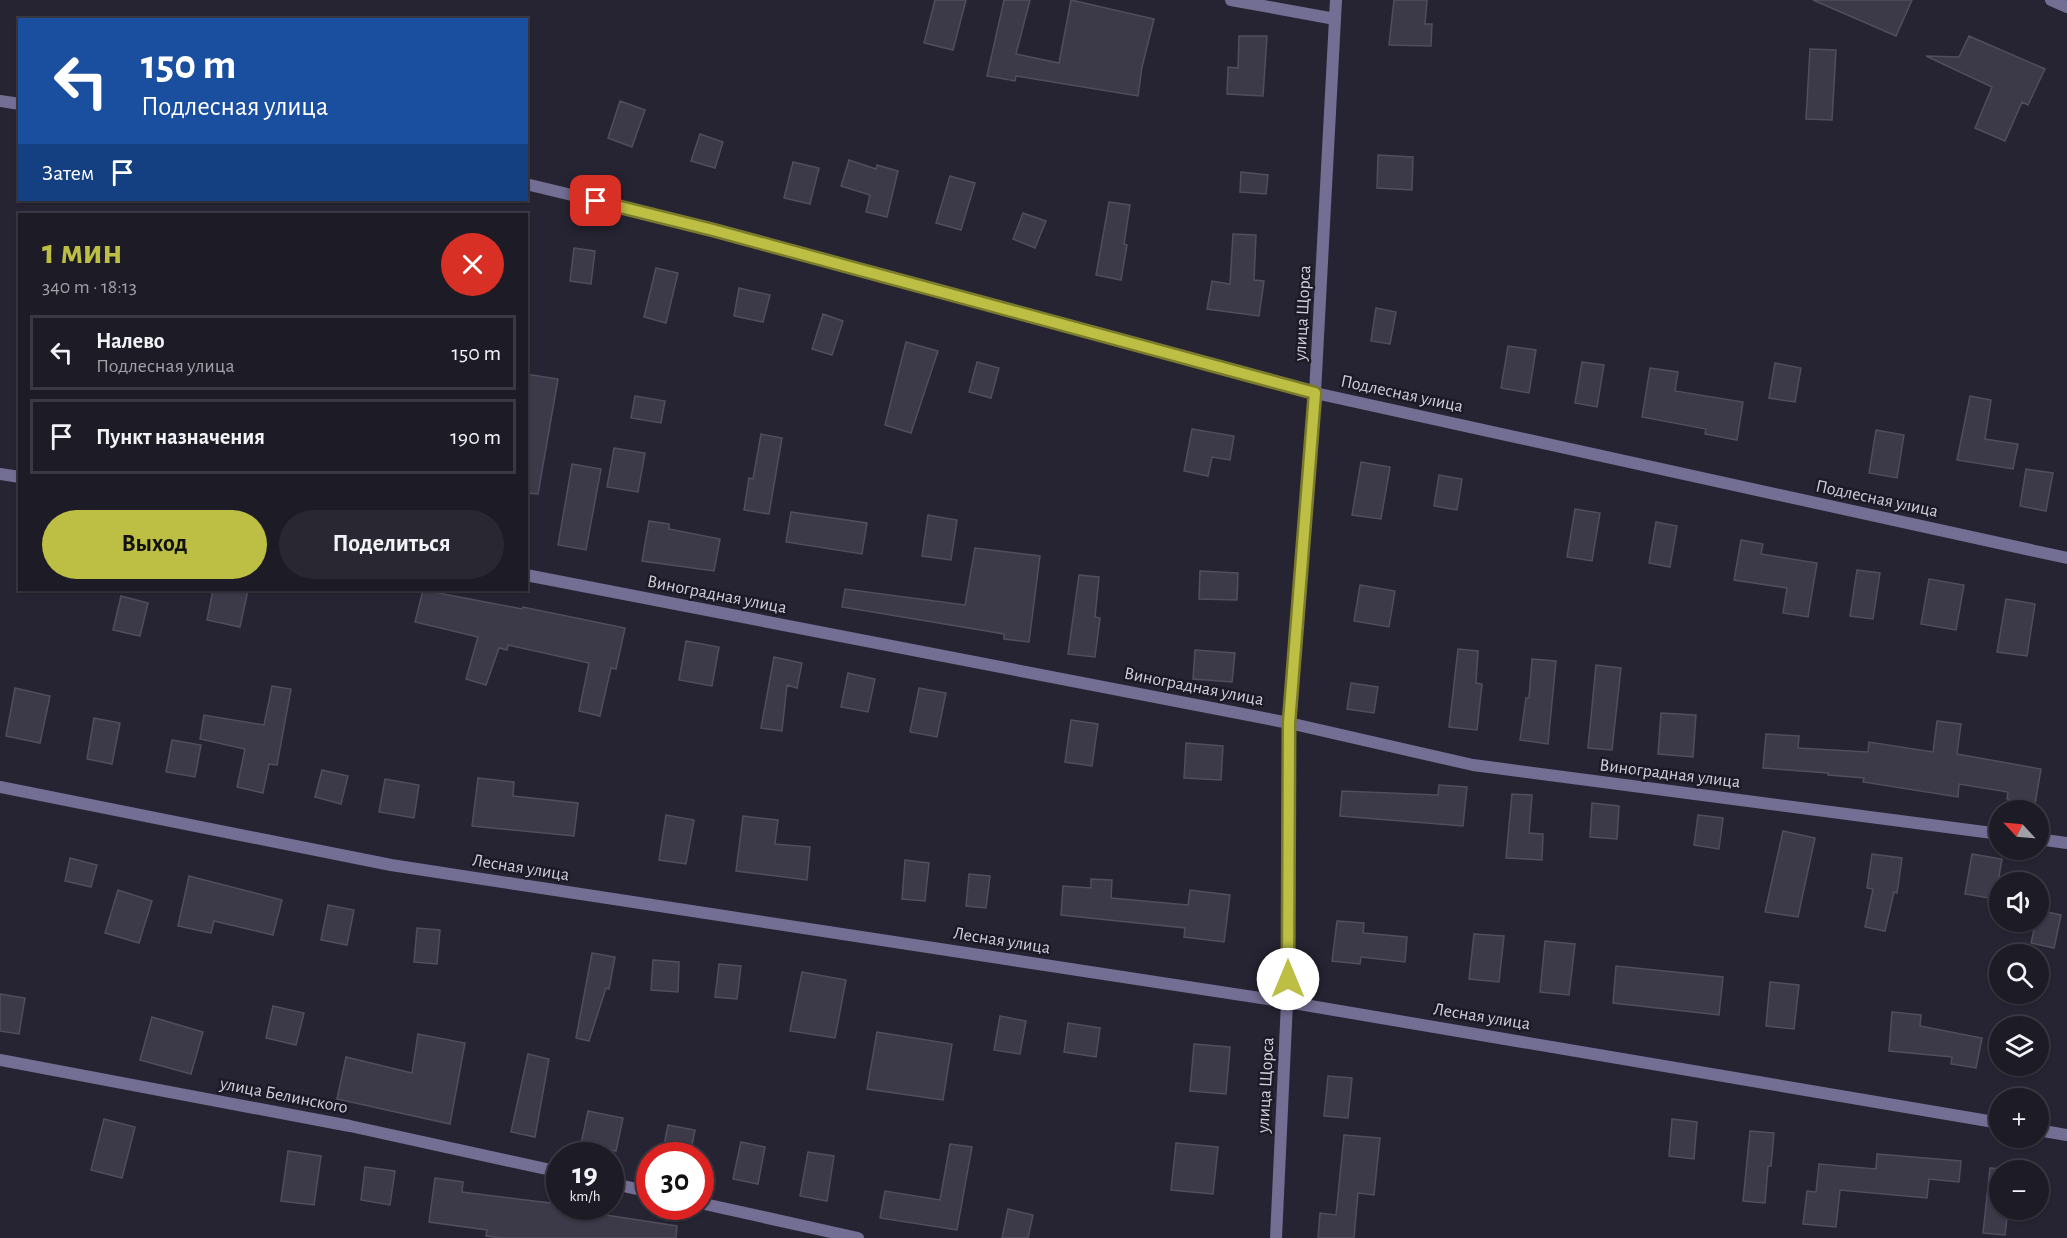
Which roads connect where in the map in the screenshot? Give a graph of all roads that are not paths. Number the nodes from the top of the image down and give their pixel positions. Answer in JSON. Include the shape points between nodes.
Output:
{"nodes":[{"id":1,"x":1231,"y":0,"type":"edge"},
{"id":2,"x":1336,"y":0,"type":"edge"},
{"id":3,"x":2051,"y":0,"type":"edge"},
{"id":4,"x":2067,"y":8,"type":"edge"},
{"id":5,"x":1335,"y":19,"type":"junction"},
{"id":6,"x":0,"y":101,"type":"edge"},
{"id":7,"x":18,"y":104,"type":"edge"},
{"id":8,"x":528,"y":184,"type":"edge"},
{"id":9,"x":1315,"y":393,"type":"junction"},
{"id":10,"x":0,"y":474,"type":"edge"},
{"id":11,"x":18,"y":477,"type":"edge"},
{"id":12,"x":2067,"y":558,"type":"edge"},
{"id":13,"x":528,"y":575,"type":"edge"},
{"id":14,"x":1289,"y":723,"type":"junction"},
{"id":15,"x":0,"y":787,"type":"edge"},
{"id":16,"x":1989,"y":833,"type":"edge"},
{"id":17,"x":2049,"y":841,"type":"edge"},
{"id":18,"x":2067,"y":843,"type":"edge"},
{"id":19,"x":1287,"y":1002,"type":"junction"},
{"id":20,"x":0,"y":1059,"type":"edge"},
{"id":21,"x":1989,"y":1121,"type":"edge"},
{"id":22,"x":2049,"y":1132,"type":"edge"},
{"id":23,"x":2067,"y":1135,"type":"edge"},
{"id":24,"x":546,"y":1169,"type":"edge"},
{"id":25,"x":714,"y":1206,"type":"edge"},
{"id":26,"x":858,"y":1238,"type":"edge"},
{"id":27,"x":1276,"y":1238,"type":"edge"}],
"edges":[{"from":1,"to":5,"type":"street"},
{"from":2,"to":5,"type":"street","name":"улица Щорса"},
{"from":3,"to":4,"type":"street"},
{"from":5,"to":9,"type":"street","name":"улица Щорса"},
{"from":6,"to":7,"type":"street"},
{"from":8,"to":9,"type":"street","name":"Подлесная улица","via":[[713,230]]},
{"from":9,"to":12,"type":"street","name":"Подлесная улица"},
{"from":9,"to":14,"type":"street","name":"улица Щорса"},
{"from":10,"to":11,"type":"street"},
{"from":13,"to":14,"type":"street","name":"Виноградная улица"},
{"from":14,"to":16,"type":"street","name":"Виноградная улица","via":[[1473,765]]},
{"from":14,"to":19,"type":"street","name":"улица Щорса"},
{"from":15,"to":19,"type":"street","name":"Лесная улица","via":[[391,865]]},
{"from":17,"to":18,"type":"street"},
{"from":19,"to":21,"type":"street","name":"Лесная улица"},
{"from":19,"to":27,"type":"street","name":"улица Щорса"},
{"from":20,"to":24,"type":"street","name":"улица Белинского","via":[[350,1125]]},
{"from":22,"to":23,"type":"street"},
{"from":25,"to":26,"type":"street"}]}
